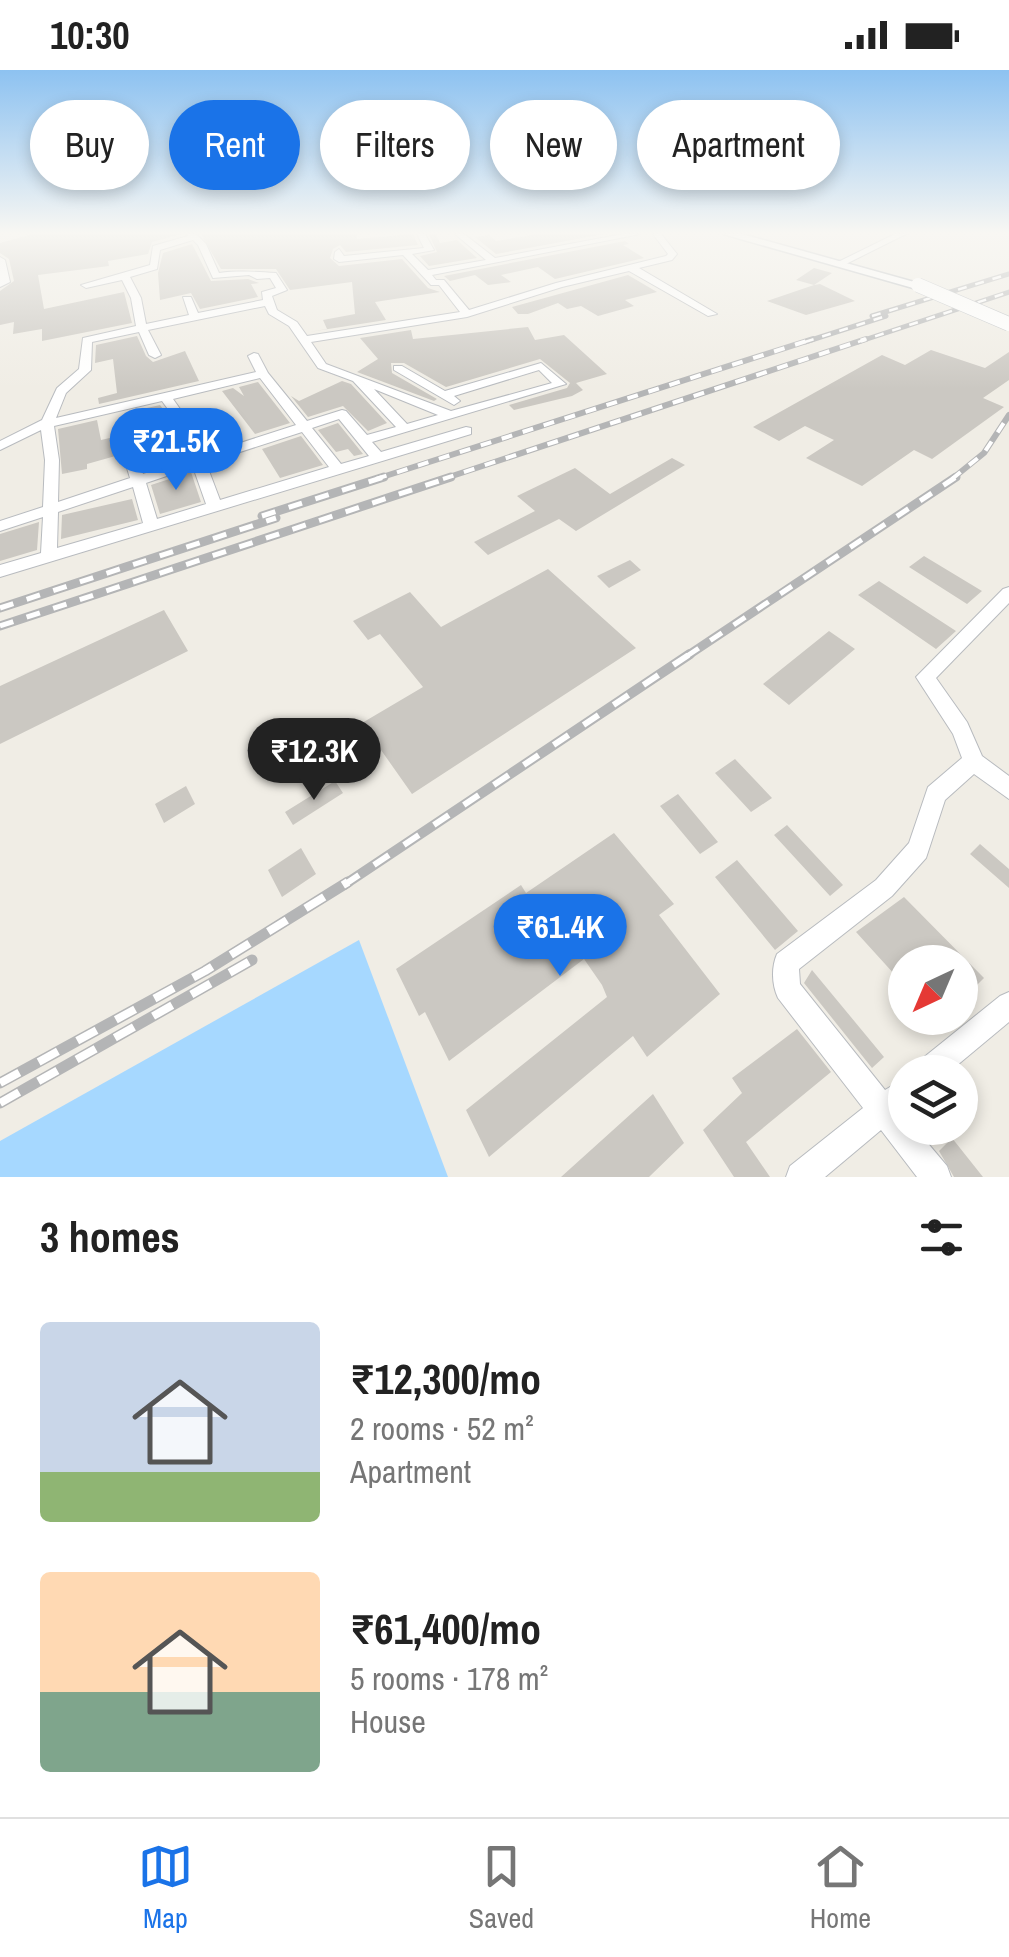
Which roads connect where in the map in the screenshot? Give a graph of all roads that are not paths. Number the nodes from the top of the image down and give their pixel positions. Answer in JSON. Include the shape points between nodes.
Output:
{"nodes":[{"id":1,"x":130,"y":286,"type":"edge"},
{"id":2,"x":279,"y":286,"type":"edge"},
{"id":3,"x":444,"y":286,"type":"edge"},
{"id":4,"x":565,"y":286,"type":"edge"},
{"id":5,"x":663,"y":286,"type":"edge"},
{"id":6,"x":920,"y":286,"type":"edge"},
{"id":7,"x":186,"y":299,"type":"dead end"},
{"id":8,"x":269,"y":302,"type":"junction"},
{"id":9,"x":467,"y":314,"type":"junction"},
{"id":10,"x":712,"y":314,"type":"dead end"},
{"id":11,"x":195,"y":317,"type":"junction"},
{"id":12,"x":1009,"y":324,"type":"edge"},
{"id":13,"x":142,"y":328,"type":"junction"},
{"id":14,"x":305,"y":340,"type":"junction"},
{"id":15,"x":155,"y":355,"type":"dead end"},
{"id":16,"x":254,"y":356,"type":"dead end"},
{"id":17,"x":398,"y":368,"type":"dead end"},
{"id":18,"x":263,"y":374,"type":"junction"},
{"id":19,"x":357,"y":378,"type":"junction"},
{"id":20,"x":444,"y":395,"type":"junction"},
{"id":21,"x":167,"y":398,"type":"junction"},
{"id":22,"x":466,"y":410,"type":"junction"},
{"id":23,"x":449,"y":415,"type":"junction"},
{"id":24,"x":47,"y":423,"type":"junction"},
{"id":25,"x":302,"y":427,"type":"junction"},
{"id":26,"x":122,"y":428,"type":"dead end"},
{"id":27,"x":403,"y":429,"type":"junction"},
{"id":28,"x":466,"y":431,"type":"dead end"},
{"id":29,"x":364,"y":440,"type":"junction"},
{"id":30,"x":415,"y":445,"type":"junction"},
{"id":31,"x":0,"y":446,"type":"edge"},
{"id":32,"x":377,"y":456,"type":"junction"},
{"id":33,"x":198,"y":462,"type":"junction"},
{"id":34,"x":338,"y":469,"type":"junction"},
{"id":35,"x":139,"y":481,"type":"junction"},
{"id":36,"x":214,"y":505,"type":"junction"},
{"id":37,"x":51,"y":510,"type":"junction"},
{"id":38,"x":152,"y":524,"type":"junction"},
{"id":39,"x":0,"y":526,"type":"edge"},
{"id":40,"x":49,"y":555,"type":"junction"},
{"id":41,"x":0,"y":571,"type":"edge"},
{"id":42,"x":1009,"y":593,"type":"edge"},
{"id":43,"x":974,"y":762,"type":"junction"},
{"id":44,"x":1009,"y":789,"type":"edge"},
{"id":45,"x":1009,"y":1005,"type":"edge"},
{"id":46,"x":949,"y":1055,"type":"edge"},
{"id":47,"x":888,"y":1093,"type":"edge"},
{"id":48,"x":888,"y":1106,"type":"edge"},
{"id":49,"x":919,"y":1145,"type":"edge"},
{"id":50,"x":801,"y":1177,"type":"edge"},
{"id":51,"x":936,"y":1177,"type":"edge"}],
"edges":[{"from":1,"to":13,"type":"street"},
{"from":2,"to":8,"type":"street","via":[[282,290],[266,294]]},
{"from":3,"to":9,"type":"street"},
{"from":4,"to":9,"type":"street"},
{"from":5,"to":10,"type":"street"},
{"from":6,"to":12,"type":"main road","bridge":true},
{"from":7,"to":11,"type":"street"},
{"from":8,"to":11,"type":"street"},
{"from":8,"to":14,"type":"street"},
{"from":9,"to":14,"type":"street"},
{"from":11,"to":13,"type":"street"},
{"from":13,"to":15,"type":"street"},
{"from":13,"to":24,"type":"street","via":[[87,340],[85,370],[61,391]]},
{"from":14,"to":19,"type":"street","via":[[322,366]]},
{"from":16,"to":18,"type":"street"},
{"from":17,"to":20,"type":"street"},
{"from":18,"to":21,"type":"street"},
{"from":18,"to":25,"type":"street"},
{"from":19,"to":23,"type":"street"},
{"from":19,"to":27,"type":"street"},
{"from":20,"to":22,"type":"street"},
{"from":20,"to":22,"type":"street","via":[[541,366],[560,384]]},
{"from":21,"to":24,"type":"street"},
{"from":21,"to":33,"type":"street"},
{"from":22,"to":23,"type":"street"},
{"from":23,"to":27,"type":"street"},
{"from":24,"to":31,"type":"street"},
{"from":24,"to":37,"type":"street"},
{"from":25,"to":29,"type":"street","via":[[342,414]]},
{"from":25,"to":33,"type":"street"},
{"from":25,"to":34,"type":"street"},
{"from":26,"to":35,"type":"street"},
{"from":27,"to":29,"type":"street"},
{"from":27,"to":30,"type":"street"},
{"from":28,"to":30,"type":"street"},
{"from":29,"to":32,"type":"street"},
{"from":30,"to":32,"type":"street"},
{"from":32,"to":34,"type":"street"},
{"from":33,"to":35,"type":"street"},
{"from":33,"to":36,"type":"street"},
{"from":34,"to":36,"type":"street"},
{"from":35,"to":37,"type":"street"},
{"from":35,"to":38,"type":"street"},
{"from":36,"to":38,"type":"street"},
{"from":37,"to":39,"type":"street"},
{"from":37,"to":40,"type":"street"},
{"from":38,"to":40,"type":"street"},
{"from":40,"to":41,"type":"street"},
{"from":42,"to":43,"type":"street","via":[[925,676],[970,740]]},
{"from":43,"to":44,"type":"street"},
{"from":43,"to":47,"type":"street","via":[[936,794],[918,850],[884,888],[786,963],[787,989]]},
{"from":45,"to":46,"type":"street"},
{"from":48,"to":50,"type":"street"},
{"from":49,"to":51,"type":"street"}]}
